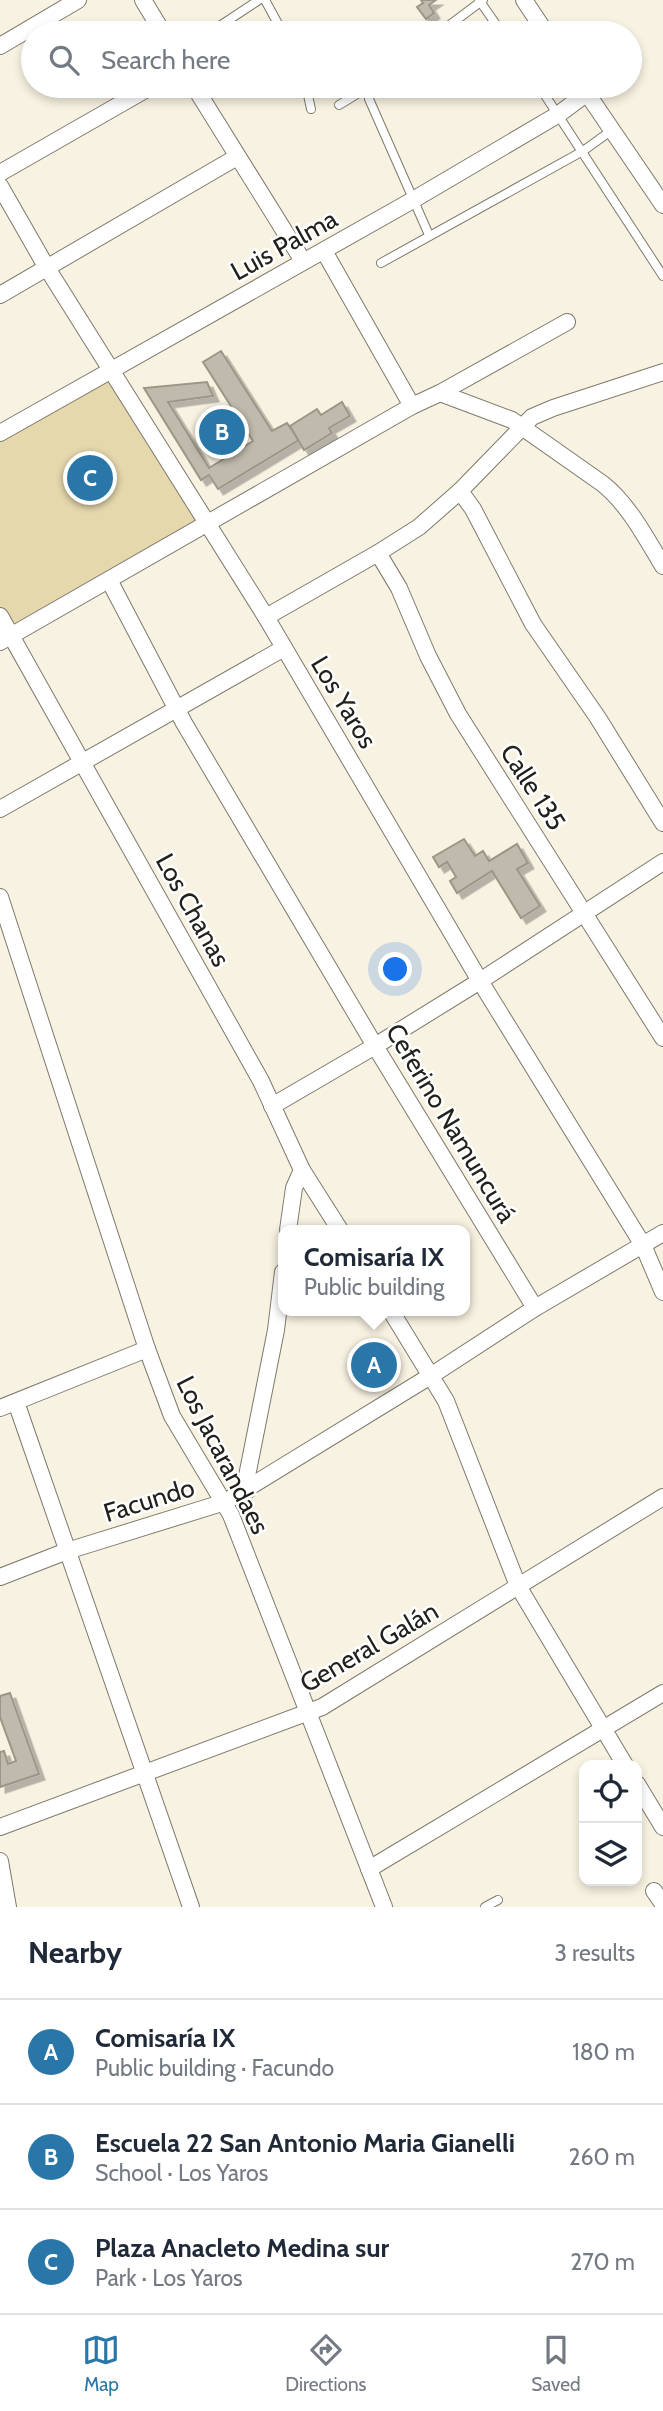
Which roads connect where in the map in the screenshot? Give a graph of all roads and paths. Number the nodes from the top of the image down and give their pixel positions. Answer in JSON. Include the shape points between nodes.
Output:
{"nodes":[{"id":1,"x":78,"y":0,"type":"edge"},
{"id":2,"x":143,"y":0,"type":"edge"},
{"id":3,"x":259,"y":0,"type":"edge"},
{"id":4,"x":265,"y":0,"type":"edge"},
{"id":5,"x":524,"y":0,"type":"edge"},
{"id":6,"x":481,"y":1,"type":"edge"},
{"id":7,"x":42,"y":21,"type":"edge"},
{"id":8,"x":156,"y":21,"type":"edge"},
{"id":9,"x":227,"y":21,"type":"edge"},
{"id":10,"x":276,"y":21,"type":"edge"},
{"id":11,"x":455,"y":21,"type":"edge"},
{"id":12,"x":494,"y":21,"type":"edge"},
{"id":13,"x":538,"y":21,"type":"edge"},
{"id":14,"x":21,"y":34,"type":"edge"},
{"id":15,"x":0,"y":46,"type":"edge"},
{"id":16,"x":131,"y":98,"type":"edge"},
{"id":17,"x":201,"y":98,"type":"edge"},
{"id":18,"x":309,"y":98,"type":"edge"},
{"id":19,"x":351,"y":98,"type":"edge"},
{"id":20,"x":369,"y":98,"type":"edge"},
{"id":21,"x":548,"y":98,"type":"edge"},
{"id":22,"x":576,"y":98,"type":"edge"},
{"id":23,"x":591,"y":98,"type":"edge"},
{"id":24,"x":339,"y":105,"type":"dead end"},
{"id":25,"x":311,"y":109,"type":"dead end"},
{"id":26,"x":559,"y":114,"type":"junction"},
{"id":27,"x":613,"y":130,"type":"junction"},
{"id":28,"x":583,"y":151,"type":"junction"},
{"id":29,"x":237,"y":157,"type":"junction"},
{"id":30,"x":0,"y":173,"type":"edge"},
{"id":31,"x":0,"y":186,"type":"edge"},
{"id":32,"x":413,"y":200,"type":"junction"},
{"id":33,"x":663,"y":205,"type":"edge"},
{"id":34,"x":429,"y":235,"type":"junction"},
{"id":35,"x":324,"y":251,"type":"junction"},
{"id":36,"x":303,"y":261,"type":"junction"},
{"id":37,"x":381,"y":263,"type":"dead end"},
{"id":38,"x":47,"y":268,"type":"junction"},
{"id":39,"x":663,"y":276,"type":"edge"},
{"id":40,"x":0,"y":295,"type":"edge"},
{"id":41,"x":567,"y":322,"type":"dead end"},
{"id":42,"x":112,"y":370,"type":"junction"},
{"id":43,"x":663,"y":372,"type":"edge"},
{"id":44,"x":440,"y":393,"type":"junction"},
{"id":45,"x":412,"y":406,"type":"junction"},
{"id":46,"x":522,"y":425,"type":"junction"},
{"id":47,"x":0,"y":433,"type":"edge"},
{"id":48,"x":460,"y":491,"type":"junction"},
{"id":49,"x":208,"y":523,"type":"junction"},
{"id":50,"x":379,"y":553,"type":"junction"},
{"id":51,"x":663,"y":566,"type":"edge"},
{"id":52,"x":109,"y":580,"type":"junction"},
{"id":53,"x":0,"y":616,"type":"edge"},
{"id":54,"x":266,"y":617,"type":"junction"},
{"id":55,"x":5,"y":639,"type":"edge"},
{"id":56,"x":284,"y":648,"type":"junction"},
{"id":57,"x":177,"y":709,"type":"junction"},
{"id":58,"x":82,"y":762,"type":"junction"},
{"id":59,"x":0,"y":809,"type":"edge"},
{"id":60,"x":663,"y":823,"type":"edge"},
{"id":61,"x":663,"y":862,"type":"edge"},
{"id":62,"x":0,"y":897,"type":"edge"},
{"id":63,"x":584,"y":911,"type":"junction"},
{"id":64,"x":480,"y":981,"type":"junction"},
{"id":65,"x":663,"y":1038,"type":"edge"},
{"id":66,"x":375,"y":1046,"type":"junction"},
{"id":67,"x":272,"y":1106,"type":"junction"},
{"id":68,"x":302,"y":1170,"type":"junction"},
{"id":69,"x":289,"y":1225,"type":"edge"},
{"id":70,"x":337,"y":1225,"type":"edge"},
{"id":71,"x":663,"y":1233,"type":"edge"},
{"id":72,"x":643,"y":1245,"type":"junction"},
{"id":73,"x":663,"y":1292,"type":"edge"},
{"id":74,"x":278,"y":1308,"type":"edge"},
{"id":75,"x":535,"y":1308,"type":"junction"},
{"id":76,"x":394,"y":1316,"type":"edge"},
{"id":77,"x":147,"y":1349,"type":"junction"},
{"id":78,"x":432,"y":1375,"type":"junction"},
{"id":79,"x":5,"y":1402,"type":"edge"},
{"id":80,"x":248,"y":1490,"type":"junction"},
{"id":81,"x":663,"y":1497,"type":"edge"},
{"id":82,"x":225,"y":1502,"type":"junction"},
{"id":83,"x":67,"y":1551,"type":"junction"},
{"id":84,"x":0,"y":1577,"type":"edge"},
{"id":85,"x":518,"y":1586,"type":"junction"},
{"id":86,"x":663,"y":1693,"type":"edge"},
{"id":87,"x":307,"y":1712,"type":"junction"},
{"id":88,"x":603,"y":1730,"type":"junction"},
{"id":89,"x":622,"y":1760,"type":"edge"},
{"id":90,"x":145,"y":1773,"type":"junction"},
{"id":91,"x":642,"y":1792,"type":"edge"},
{"id":92,"x":0,"y":1827,"type":"edge"},
{"id":93,"x":663,"y":1827,"type":"edge"},
{"id":94,"x":0,"y":1861,"type":"edge"},
{"id":95,"x":369,"y":1869,"type":"junction"},
{"id":96,"x":498,"y":1900,"type":"dead end"},
{"id":97,"x":8,"y":1907,"type":"edge"},
{"id":98,"x":191,"y":1907,"type":"edge"},
{"id":99,"x":384,"y":1907,"type":"edge"},
{"id":100,"x":485,"y":1907,"type":"edge"}],
"edges":[{"from":1,"to":7,"type":"street"},
{"from":2,"to":8,"type":"street"},
{"from":3,"to":9,"type":"lane"},
{"from":4,"to":10,"type":"lane"},
{"from":5,"to":13,"type":"street"},
{"from":6,"to":11,"type":"lane"},
{"from":6,"to":12,"type":"lane"},
{"from":14,"to":15,"type":"street"},
{"from":16,"to":30,"type":"street"},
{"from":17,"to":29,"type":"street"},
{"from":18,"to":25,"type":"lane"},
{"from":19,"to":24,"type":"lane"},
{"from":20,"to":32,"type":"lane"},
{"from":21,"to":26,"type":"lane"},
{"from":22,"to":26,"type":"street","name":"Luis Palma"},
{"from":23,"to":27,"type":"street"},
{"from":26,"to":28,"type":"lane"},
{"from":26,"to":32,"type":"street","name":"Luis Palma"},
{"from":27,"to":28,"type":"lane"},
{"from":27,"to":33,"type":"street"},
{"from":28,"to":34,"type":"lane"},
{"from":28,"to":39,"type":"lane"},
{"from":29,"to":36,"type":"street"},
{"from":29,"to":38,"type":"street"},
{"from":31,"to":38,"type":"street","name":"Los Yaros"},
{"from":32,"to":34,"type":"lane"},
{"from":32,"to":35,"type":"street","name":"Luis Palma"},
{"from":34,"to":37,"type":"lane"},
{"from":35,"to":36,"type":"street","name":"Luis Palma"},
{"from":35,"to":45,"type":"street"},
{"from":36,"to":42,"type":"street","name":"Luis Palma"},
{"from":38,"to":40,"type":"street"},
{"from":38,"to":42,"type":"street","name":"Los Yaros"},
{"from":41,"to":44,"type":"street"},
{"from":42,"to":47,"type":"street","name":"Luis Palma"},
{"from":42,"to":49,"type":"street","name":"Los Yaros"},
{"from":43,"to":46,"type":"street","via":[[553,408]]},
{"from":44,"to":45,"type":"street"},
{"from":44,"to":46,"type":"street"},
{"from":45,"to":49,"type":"street"},
{"from":46,"to":48,"type":"street"},
{"from":46,"to":51,"type":"street","via":[[617,495]]},
{"from":48,"to":50,"type":"street","via":[[419,527]]},
{"from":48,"to":60,"type":"street","via":[[533,624]]},
{"from":49,"to":52,"type":"street"},
{"from":49,"to":54,"type":"street","name":"Los Yaros"},
{"from":50,"to":54,"type":"street"},
{"from":50,"to":63,"type":"street","name":"Calle 135","via":[[458,714]]},
{"from":52,"to":55,"type":"street"},
{"from":52,"to":57,"type":"street","name":"Ceferino Namuncurá"},
{"from":53,"to":55,"type":"street","name":"Los Chanas"},
{"from":54,"to":56,"type":"street","name":"Los Yaros"},
{"from":55,"to":58,"type":"street","name":"Los Chanas"},
{"from":56,"to":57,"type":"street"},
{"from":56,"to":64,"type":"street","name":"Los Yaros"},
{"from":57,"to":58,"type":"street"},
{"from":57,"to":66,"type":"street","name":"Ceferino Namuncurá"},
{"from":58,"to":59,"type":"street"},
{"from":58,"to":67,"type":"street","name":"Los Chanas"},
{"from":61,"to":63,"type":"street"},
{"from":62,"to":77,"type":"street","name":"Los Jacarandaes"},
{"from":63,"to":64,"type":"street"},
{"from":63,"to":65,"type":"street","name":"Calle 135"},
{"from":64,"to":66,"type":"street"},
{"from":64,"to":72,"type":"street","name":"Los Yaros"},
{"from":66,"to":67,"type":"street"},
{"from":66,"to":75,"type":"street","name":"Ceferino Namuncurá"},
{"from":67,"to":68,"type":"street","name":"Los Chanas"},
{"from":68,"to":69,"type":"street","via":[[294,1188]]},
{"from":68,"to":70,"type":"street","name":"Los Chanas"},
{"from":71,"to":72,"type":"street","name":"Facundo"},
{"from":72,"to":73,"type":"street","name":"Los Yaros"},
{"from":72,"to":75,"type":"street","name":"Facundo"},
{"from":74,"to":80,"type":"street"},
{"from":75,"to":78,"type":"street","name":"Facundo"},
{"from":76,"to":78,"type":"street"},
{"from":77,"to":79,"type":"street"},
{"from":77,"to":82,"type":"street","name":"Los Jacarandaes","via":[[172,1416]]},
{"from":78,"to":80,"type":"street","name":"Facundo"},
{"from":78,"to":85,"type":"street"},
{"from":79,"to":83,"type":"street"},
{"from":80,"to":82,"type":"street","name":"Facundo"},
{"from":81,"to":85,"type":"street","name":"General Galán"},
{"from":82,"to":83,"type":"street","name":"Facundo"},
{"from":82,"to":87,"type":"street","name":"Los Jacarandaes"},
{"from":83,"to":84,"type":"street","name":"Facundo"},
{"from":83,"to":90,"type":"street"},
{"from":85,"to":87,"type":"street","name":"General Galán","via":[[334,1700]]},
{"from":85,"to":88,"type":"street"},
{"from":86,"to":88,"type":"street"},
{"from":87,"to":90,"type":"street","name":"General Galán"},
{"from":87,"to":95,"type":"street","name":"Los Jacarandaes"},
{"from":88,"to":89,"type":"street"},
{"from":88,"to":95,"type":"street"},
{"from":90,"to":92,"type":"street","name":"General Galán"},
{"from":90,"to":98,"type":"street"},
{"from":91,"to":93,"type":"street"},
{"from":94,"to":97,"type":"street"},
{"from":95,"to":99,"type":"street","name":"Los Jacarandaes"},
{"from":96,"to":100,"type":"lane"}]}
